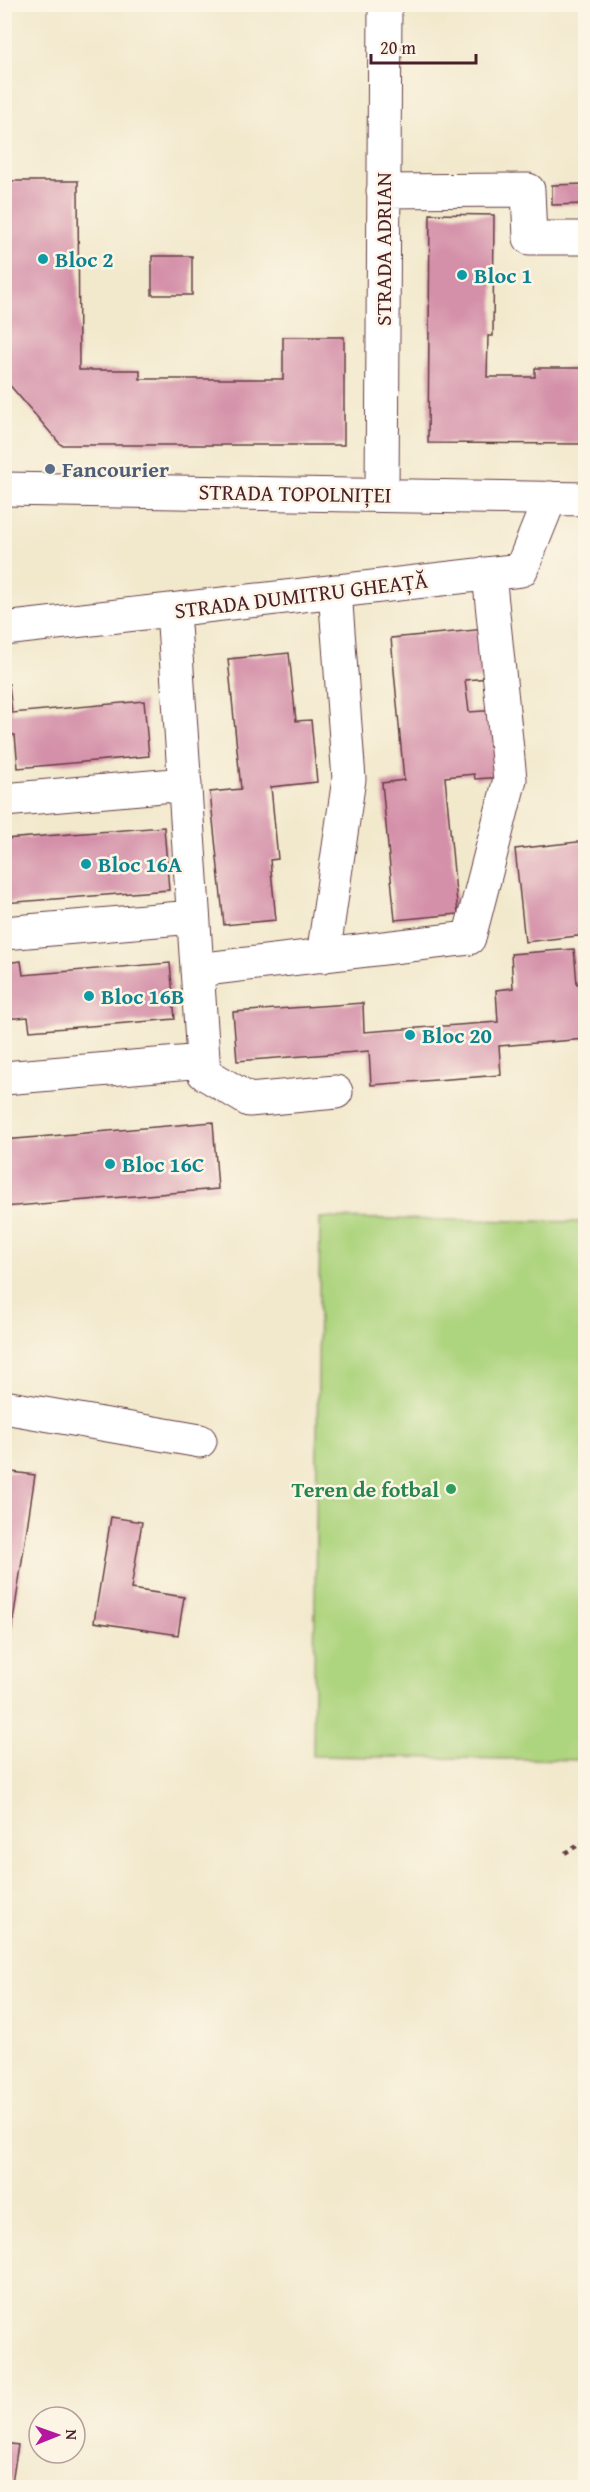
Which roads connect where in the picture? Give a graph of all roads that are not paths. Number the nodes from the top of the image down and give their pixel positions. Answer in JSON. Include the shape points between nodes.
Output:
{"nodes":[{"id":1,"x":385,"y":4,"type":"edge"},
{"id":2,"x":383,"y":191,"type":"junction"},
{"id":3,"x":585,"y":238,"type":"edge"},
{"id":4,"x":4,"y":489,"type":"edge"},
{"id":5,"x":382,"y":494,"type":"junction"},
{"id":6,"x":550,"y":498,"type":"junction"},
{"id":7,"x":585,"y":499,"type":"edge"},
{"id":8,"x":489,"y":574,"type":"junction"},
{"id":9,"x":335,"y":591,"type":"junction"},
{"id":10,"x":173,"y":610,"type":"junction"},
{"id":11,"x":4,"y":629,"type":"edge"},
{"id":12,"x":185,"y":784,"type":"junction"},
{"id":13,"x":4,"y":800,"type":"edge"},
{"id":14,"x":194,"y":917,"type":"junction"},
{"id":15,"x":4,"y":933,"type":"edge"},
{"id":16,"x":323,"y":956,"type":"junction"},
{"id":17,"x":197,"y":970,"type":"junction"},
{"id":18,"x":203,"y":1061,"type":"junction"},
{"id":19,"x":4,"y":1078,"type":"edge"},
{"id":20,"x":336,"y":1092,"type":"dead end"},
{"id":21,"x":4,"y":1407,"type":"edge"},
{"id":22,"x":200,"y":1441,"type":"dead end"}],
"edges":[{"from":1,"to":2,"type":"street","name":"STRADA ADRIAN"},
{"from":2,"to":3,"type":"street","via":[[528,190],[530,238]]},
{"from":2,"to":5,"type":"street","name":"STRADA ADRIAN"},
{"from":4,"to":5,"type":"street","name":"STRADA TOPOLNIȚEI"},
{"from":5,"to":6,"type":"street","name":"STRADA TOPOLNIȚEI"},
{"from":6,"to":7,"type":"street","name":"STRADA TOPOLNIȚEI"},
{"from":6,"to":8,"type":"street","name":"STRADA DUMITRU GHEAȚĂ","via":[[521,570]]},
{"from":8,"to":9,"type":"street","name":"STRADA DUMITRU GHEAȚĂ"},
{"from":8,"to":16,"type":"street","via":[[510,779],[469,938]]},
{"from":9,"to":10,"type":"street","name":"STRADA DUMITRU GHEAȚĂ"},
{"from":9,"to":16,"type":"street","via":[[349,779]]},
{"from":10,"to":11,"type":"street","name":"STRADA DUMITRU GHEAȚĂ"},
{"from":10,"to":12,"type":"street"},
{"from":12,"to":13,"type":"street"},
{"from":12,"to":14,"type":"street"},
{"from":14,"to":15,"type":"street"},
{"from":14,"to":17,"type":"street"},
{"from":16,"to":17,"type":"street"},
{"from":17,"to":18,"type":"street"},
{"from":18,"to":19,"type":"street"},
{"from":18,"to":20,"type":"street","via":[[204,1073],[249,1100]]},
{"from":21,"to":22,"type":"street"}]}
